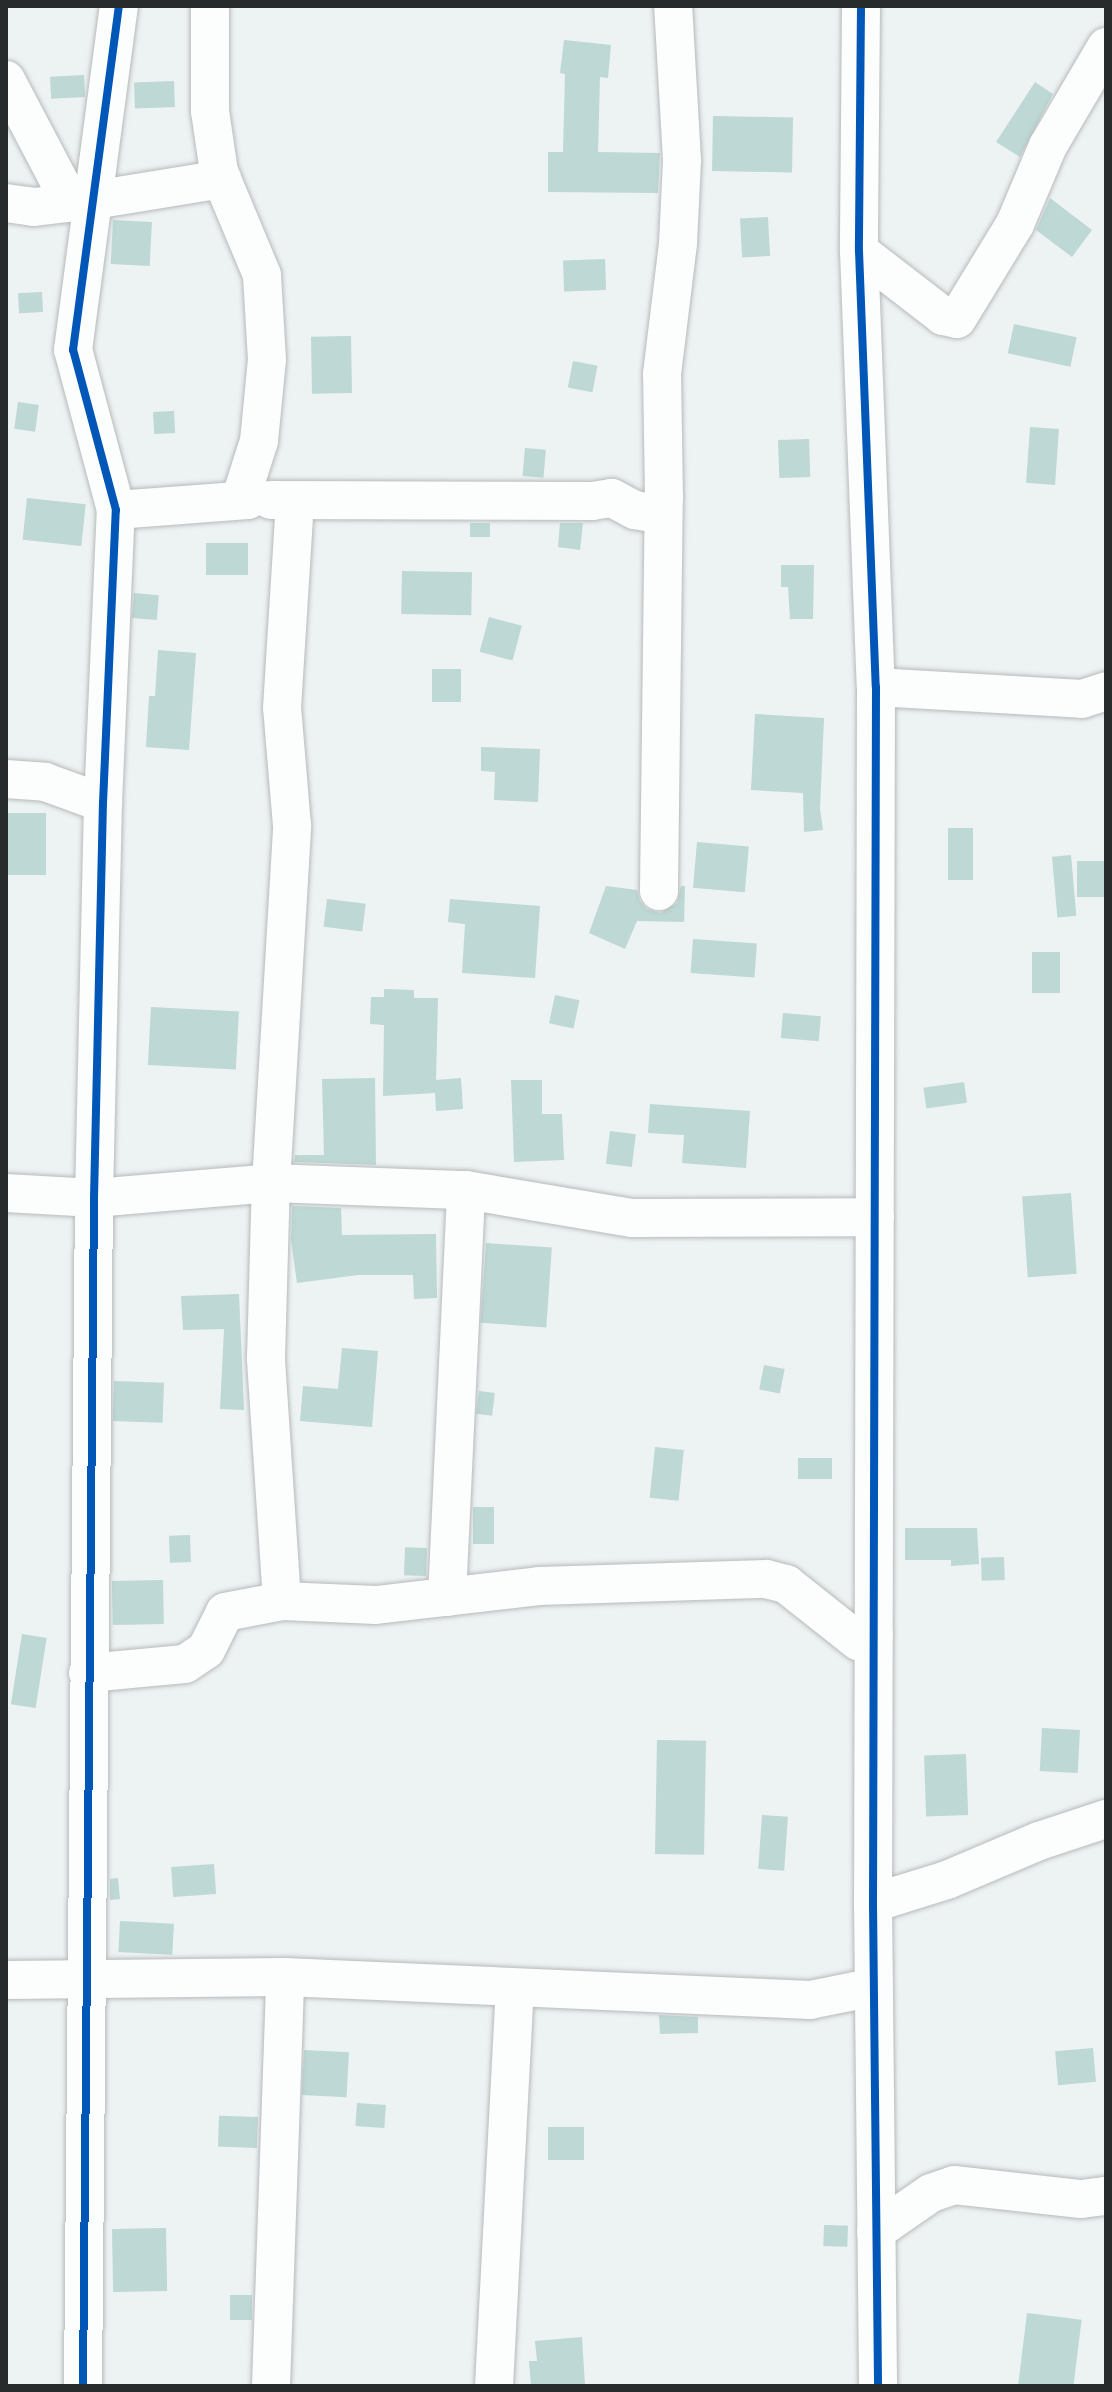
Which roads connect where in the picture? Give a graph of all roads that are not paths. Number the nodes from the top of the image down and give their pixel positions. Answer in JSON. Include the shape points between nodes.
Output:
{"nodes":[{"id":1,"x":119,"y":6,"type":"edge"},
{"id":2,"x":210,"y":6,"type":"edge"},
{"id":3,"x":673,"y":6,"type":"edge"},
{"id":4,"x":861,"y":6,"type":"edge"},
{"id":5,"x":1106,"y":47,"type":"edge"},
{"id":6,"x":6,"y":80,"type":"edge"},
{"id":7,"x":222,"y":179,"type":"junction"},
{"id":8,"x":80,"y":202,"type":"junction"},
{"id":9,"x":6,"y":203,"type":"edge"},
{"id":10,"x":859,"y":251,"type":"junction"},
{"id":11,"x":664,"y":498,"type":"junction"},
{"id":12,"x":248,"y":500,"type":"junction"},
{"id":13,"x":295,"y":500,"type":"junction"},
{"id":14,"x":116,"y":510,"type":"junction"},
{"id":15,"x":876,"y":687,"type":"junction"},
{"id":16,"x":1106,"y":691,"type":"edge"},
{"id":17,"x":6,"y":779,"type":"edge"},
{"id":18,"x":103,"y":803,"type":"junction"},
{"id":19,"x":659,"y":891,"type":"dead end"},
{"id":20,"x":271,"y":1183,"type":"junction"},
{"id":21,"x":466,"y":1190,"type":"junction"},
{"id":22,"x":6,"y":1193,"type":"edge"},
{"id":23,"x":94,"y":1198,"type":"junction"},
{"id":24,"x":875,"y":1217,"type":"junction"},
{"id":25,"x":447,"y":1597,"type":"junction"},
{"id":26,"x":282,"y":1601,"type":"junction"},
{"id":27,"x":874,"y":1635,"type":"junction"},
{"id":28,"x":88,"y":1673,"type":"junction"},
{"id":29,"x":1106,"y":1819,"type":"edge"},
{"id":30,"x":873,"y":1903,"type":"junction"},
{"id":31,"x":285,"y":1977,"type":"junction"},
{"id":32,"x":85,"y":1979,"type":"junction"},
{"id":33,"x":6,"y":1980,"type":"edge"},
{"id":34,"x":874,"y":1987,"type":"junction"},
{"id":35,"x":515,"y":1989,"type":"junction"},
{"id":36,"x":1106,"y":2196,"type":"edge"},
{"id":37,"x":876,"y":2231,"type":"junction"},
{"id":38,"x":83,"y":2386,"type":"edge"},
{"id":39,"x":271,"y":2386,"type":"edge"},
{"id":40,"x":494,"y":2386,"type":"edge"},
{"id":41,"x":878,"y":2386,"type":"edge"}],
"edges":[{"from":1,"to":8,"type":"street"},
{"from":2,"to":7,"type":"street","via":[[210,111]]},
{"from":3,"to":11,"type":"street","via":[[682,160],[678,243],[663,347]]},
{"from":4,"to":10,"type":"street"},
{"from":5,"to":10,"type":"street","via":[[1048,146],[1015,224],[957,319],[943,316]]},
{"from":6,"to":8,"type":"street","via":[[59,181]]},
{"from":7,"to":8,"type":"street"},
{"from":7,"to":12,"type":"street","via":[[262,275],[267,360],[259,441],[243,491]]},
{"from":8,"to":9,"type":"street","via":[[34,207]]},
{"from":8,"to":14,"type":"street","via":[[73,350]]},
{"from":10,"to":15,"type":"street"},
{"from":11,"to":13,"type":"street","via":[[658,514],[612,498]]},
{"from":11,"to":19,"type":"street"},
{"from":12,"to":13,"type":"street"},
{"from":12,"to":14,"type":"street"},
{"from":13,"to":20,"type":"street","via":[[282,708],[292,826]]},
{"from":14,"to":18,"type":"street"},
{"from":15,"to":16,"type":"street","via":[[1082,699]]},
{"from":15,"to":24,"type":"street"},
{"from":17,"to":18,"type":"street","via":[[45,782]]},
{"from":18,"to":23,"type":"street"},
{"from":20,"to":21,"type":"street"},
{"from":20,"to":23,"type":"street"},
{"from":20,"to":26,"type":"street","via":[[266,1358]]},
{"from":21,"to":24,"type":"street","via":[[632,1218]]},
{"from":21,"to":25,"type":"street"},
{"from":22,"to":23,"type":"street"},
{"from":23,"to":28,"type":"street"},
{"from":24,"to":27,"type":"street"},
{"from":25,"to":26,"type":"street","via":[[376,1605]]},
{"from":25,"to":27,"type":"street","via":[[539,1586],[766,1579],[786,1584],[858,1641]]},
{"from":26,"to":28,"type":"street","via":[[225,1612],[206,1650],[185,1664]]},
{"from":27,"to":30,"type":"street"},
{"from":28,"to":32,"type":"street"},
{"from":29,"to":30,"type":"street"},
{"from":30,"to":34,"type":"street"},
{"from":31,"to":32,"type":"street"},
{"from":31,"to":35,"type":"street"},
{"from":31,"to":39,"type":"street"},
{"from":32,"to":33,"type":"street"},
{"from":32,"to":38,"type":"street"},
{"from":34,"to":35,"type":"street","via":[[810,2000]]},
{"from":34,"to":37,"type":"street"},
{"from":35,"to":40,"type":"street"},
{"from":36,"to":37,"type":"street","via":[[1081,2199],[954,2185],[931,2193]]},
{"from":37,"to":41,"type":"street"}]}
